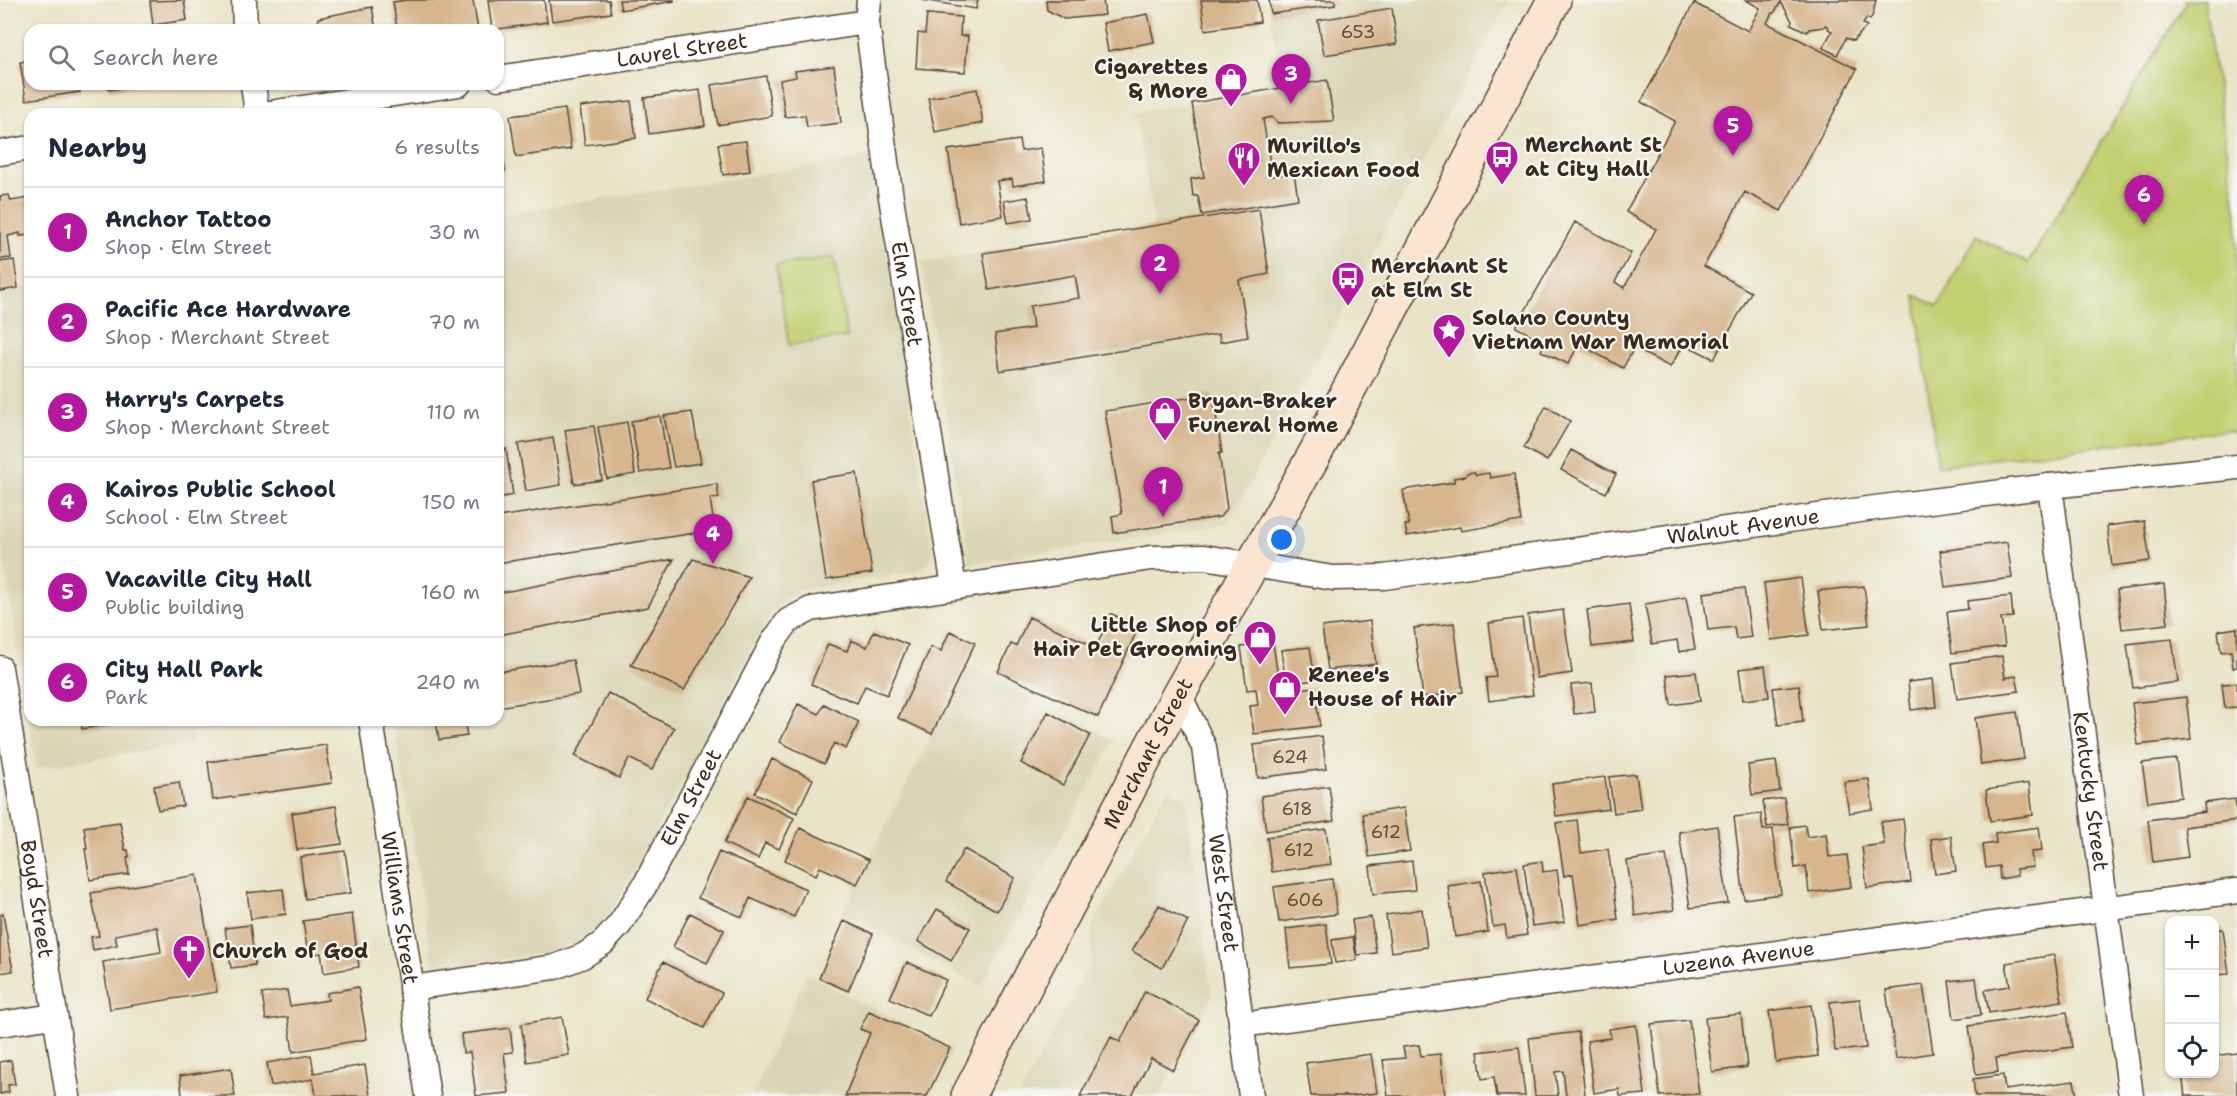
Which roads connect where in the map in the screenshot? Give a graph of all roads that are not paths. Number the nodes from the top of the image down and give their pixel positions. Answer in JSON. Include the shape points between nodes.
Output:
{"nodes":[{"id":1,"x":244,"y":0,"type":"edge"},
{"id":2,"x":1554,"y":0,"type":"edge"},
{"id":3,"x":868,"y":11,"type":"edge"},
{"id":4,"x":245,"y":24,"type":"edge"},
{"id":5,"x":504,"y":77,"type":"edge"},
{"id":6,"x":254,"y":90,"type":"edge"},
{"id":7,"x":420,"y":90,"type":"edge"},
{"id":8,"x":256,"y":108,"type":"edge"},
{"id":9,"x":301,"y":108,"type":"edge"},
{"id":10,"x":24,"y":149,"type":"edge"},
{"id":11,"x":0,"y":153,"type":"edge"},
{"id":12,"x":2237,"y":467,"type":"edge"},
{"id":13,"x":2050,"y":486,"type":"junction"},
{"id":14,"x":1251,"y":566,"type":"junction"},
{"id":15,"x":954,"y":587,"type":"junction"},
{"id":16,"x":0,"y":668,"type":"edge"},
{"id":17,"x":1179,"y":693,"type":"junction"},
{"id":18,"x":372,"y":726,"type":"edge"},
{"id":19,"x":5,"y":737,"type":"edge"},
{"id":20,"x":2237,"y":891,"type":"edge"},
{"id":21,"x":2107,"y":908,"type":"junction"},
{"id":22,"x":411,"y":988,"type":"junction"},
{"id":23,"x":54,"y":1016,"type":"junction"},
{"id":24,"x":0,"y":1024,"type":"edge"},
{"id":25,"x":1241,"y":1025,"type":"junction"},
{"id":26,"x":68,"y":1096,"type":"edge"},
{"id":27,"x":428,"y":1096,"type":"edge"},
{"id":28,"x":968,"y":1096,"type":"edge"},
{"id":29,"x":1251,"y":1096,"type":"edge"},
{"id":30,"x":2132,"y":1096,"type":"edge"}],
"edges":[{"from":1,"to":4,"type":"street"},
{"from":2,"to":14,"type":"main road","name":"Merchant Street","via":[[1348,393]]},
{"from":3,"to":5,"type":"street","name":"Laurel Street"},
{"from":3,"to":15,"type":"street","name":"Elm Street","via":[[892,203]]},
{"from":6,"to":8,"type":"street"},
{"from":7,"to":9,"type":"street"},
{"from":10,"to":11,"type":"street"},
{"from":12,"to":13,"type":"street","name":"Walnut Avenue"},
{"from":13,"to":14,"type":"street","name":"Walnut Avenue","via":[[1384,577],[1333,578]]},
{"from":13,"to":21,"type":"street","name":"Kentucky Street"},
{"from":14,"to":15,"type":"street","name":"Elm Street","via":[[1204,557],[1151,558]]},
{"from":14,"to":17,"type":"main road","name":"Merchant Street"},
{"from":15,"to":22,"type":"street","name":"Elm Street","via":[[811,609],[788,621],[773,642],[645,885],[603,943],[555,967]]},
{"from":16,"to":19,"type":"street","name":"Boyd Street"},
{"from":17,"to":25,"type":"street","name":"West Street","via":[[1204,747]]},
{"from":17,"to":28,"type":"main road","name":"Merchant Street"},
{"from":18,"to":22,"type":"street","name":"Williams Street"},
{"from":19,"to":23,"type":"street","name":"Boyd Street"},
{"from":20,"to":21,"type":"street","name":"Luzena Avenue"},
{"from":21,"to":25,"type":"street","name":"Luzena Avenue"},
{"from":21,"to":30,"type":"street","name":"Kentucky Street"},
{"from":22,"to":27,"type":"street","name":"Williams Street"},
{"from":23,"to":24,"type":"street"},
{"from":23,"to":26,"type":"street","name":"Boyd Street"},
{"from":25,"to":29,"type":"street","name":"West Street"}]}
